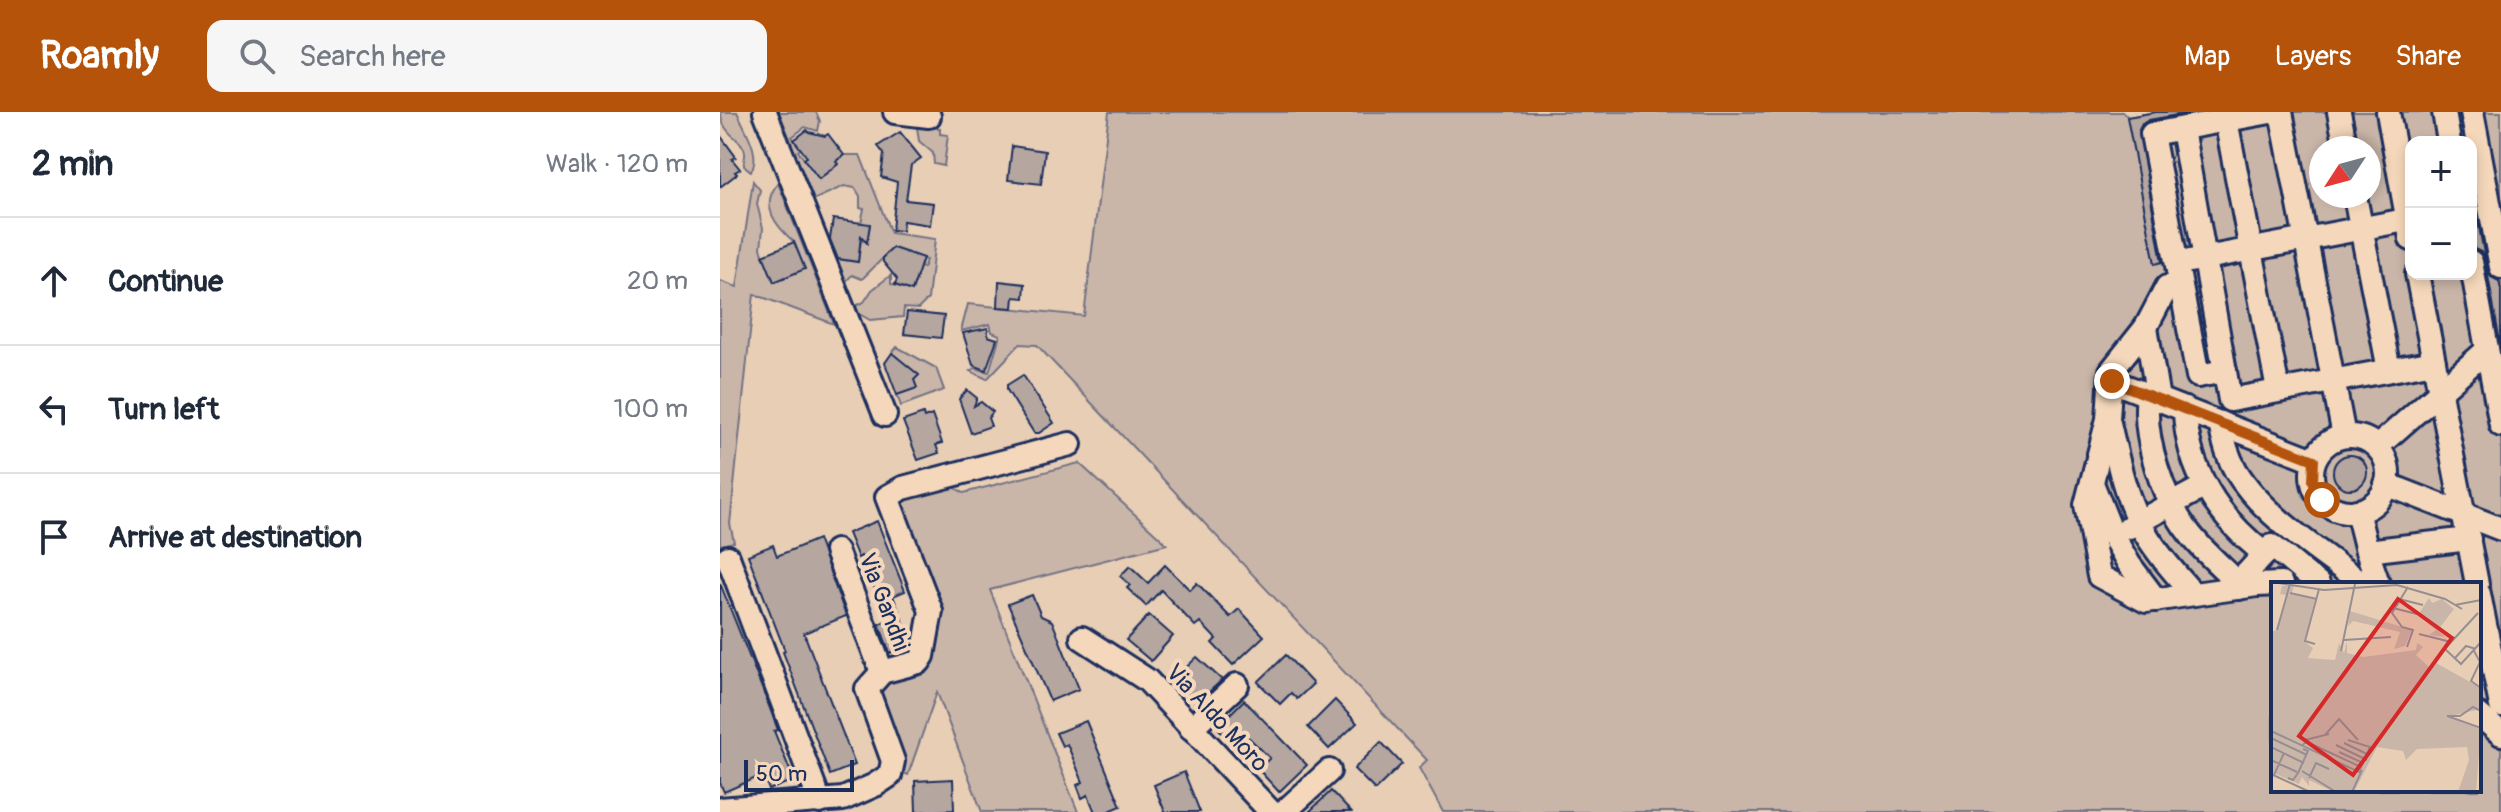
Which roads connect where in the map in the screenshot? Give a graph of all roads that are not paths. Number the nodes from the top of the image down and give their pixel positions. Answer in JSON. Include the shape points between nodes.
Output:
{"nodes":[{"id":1,"x":765,"y":112,"type":"edge"},
{"id":2,"x":895,"y":112,"type":"edge"},
{"id":3,"x":2270,"y":112,"type":"edge"},
{"id":4,"x":2281,"y":112,"type":"edge"},
{"id":5,"x":2339,"y":112,"type":"edge"},
{"id":6,"x":2388,"y":112,"type":"edge"},
{"id":7,"x":2444,"y":112,"type":"edge"},
{"id":8,"x":2472,"y":112,"type":"edge"},
{"id":9,"x":929,"y":116,"type":"dead end"},
{"id":10,"x":2226,"y":120,"type":"junction"},
{"id":11,"x":2182,"y":129,"type":"junction"},
{"id":12,"x":2344,"y":136,"type":"edge"},
{"id":13,"x":2448,"y":136,"type":"edge"},
{"id":14,"x":2492,"y":171,"type":"edge"},
{"id":15,"x":2357,"y":208,"type":"edge"},
{"id":16,"x":2407,"y":208,"type":"edge"},
{"id":17,"x":2405,"y":226,"type":"edge"},
{"id":18,"x":2361,"y":228,"type":"junction"},
{"id":19,"x":2305,"y":239,"type":"junction"},
{"id":20,"x":2251,"y":248,"type":"junction"},
{"id":21,"x":2205,"y":258,"type":"junction"},
{"id":22,"x":2177,"y":263,"type":"junction"},
{"id":23,"x":2501,"y":267,"type":"edge"},
{"id":24,"x":2418,"y":280,"type":"edge"},
{"id":25,"x":2474,"y":280,"type":"edge"},
{"id":26,"x":2146,"y":327,"type":"junction"},
{"id":27,"x":2487,"y":350,"type":"junction"},
{"id":28,"x":2434,"y":362,"type":"junction"},
{"id":29,"x":2389,"y":370,"type":"junction"},
{"id":30,"x":2225,"y":371,"type":"junction"},
{"id":31,"x":2112,"y":381,"type":"junction"},
{"id":32,"x":2333,"y":381,"type":"junction"},
{"id":33,"x":2278,"y":390,"type":"junction"},
{"id":34,"x":2439,"y":392,"type":"junction"},
{"id":35,"x":2153,"y":397,"type":"junction"},
{"id":36,"x":2188,"y":411,"type":"junction"},
{"id":37,"x":885,"y":415,"type":"dead end"},
{"id":38,"x":2108,"y":419,"type":"junction"},
{"id":39,"x":2220,"y":423,"type":"junction"},
{"id":40,"x":2501,"y":425,"type":"edge"},
{"id":41,"x":2344,"y":436,"type":"junction"},
{"id":42,"x":1070,"y":444,"type":"dead end"},
{"id":43,"x":2377,"y":447,"type":"junction"},
{"id":44,"x":2314,"y":460,"type":"junction"},
{"id":45,"x":2386,"y":484,"type":"junction"},
{"id":46,"x":2205,"y":486,"type":"junction"},
{"id":47,"x":2171,"y":504,"type":"junction"},
{"id":48,"x":2357,"y":511,"type":"junction"},
{"id":49,"x":2464,"y":515,"type":"junction"},
{"id":50,"x":2139,"y":522,"type":"junction"},
{"id":51,"x":2501,"y":529,"type":"edge"},
{"id":52,"x":2469,"y":539,"type":"junction"},
{"id":53,"x":2104,"y":541,"type":"junction"},
{"id":54,"x":836,"y":551,"type":"dead end"},
{"id":55,"x":2367,"y":551,"type":"junction"},
{"id":56,"x":2265,"y":554,"type":"junction"},
{"id":57,"x":728,"y":557,"type":"dead end"},
{"id":58,"x":2316,"y":582,"type":"edge"},
{"id":59,"x":2360,"y":582,"type":"edge"},
{"id":60,"x":2378,"y":582,"type":"edge"},
{"id":61,"x":2477,"y":582,"type":"edge"},
{"id":62,"x":2271,"y":584,"type":"edge"},
{"id":63,"x":2238,"y":585,"type":"junction"},
{"id":64,"x":2193,"y":594,"type":"junction"},
{"id":65,"x":2156,"y":600,"type":"junction"},
{"id":66,"x":2481,"y":604,"type":"edge"},
{"id":67,"x":1082,"y":638,"type":"dead end"},
{"id":68,"x":882,"y":672,"type":"junction"},
{"id":69,"x":1237,"y":685,"type":"dead end"},
{"id":70,"x":2501,"y":706,"type":"edge"},
{"id":71,"x":2481,"y":717,"type":"edge"},
{"id":72,"x":1191,"y":728,"type":"junction"},
{"id":73,"x":2501,"y":734,"type":"edge"},
{"id":74,"x":1329,"y":771,"type":"dead end"},
{"id":75,"x":820,"y":802,"type":"junction"},
{"id":76,"x":720,"y":809,"type":"edge"},
{"id":77,"x":1265,"y":810,"type":"edge"}],
"edges":[{"from":1,"to":37,"type":"street"},
{"from":2,"to":9,"type":"street"},
{"from":3,"to":10,"type":"street"},
{"from":4,"to":19,"type":"street"},
{"from":5,"to":12,"type":"street"},
{"from":6,"to":16,"type":"street"},
{"from":7,"to":13,"type":"street"},
{"from":8,"to":14,"type":"street"},
{"from":10,"to":11,"type":"street"},
{"from":10,"to":20,"type":"street"},
{"from":11,"to":21,"type":"street"},
{"from":11,"to":22,"type":"street","via":[[2152,134]]},
{"from":14,"to":23,"type":"street"},
{"from":15,"to":18,"type":"street"},
{"from":17,"to":18,"type":"street"},
{"from":18,"to":19,"type":"street"},
{"from":18,"to":29,"type":"street"},
{"from":19,"to":20,"type":"street"},
{"from":19,"to":32,"type":"street"},
{"from":20,"to":21,"type":"street"},
{"from":20,"to":33,"type":"street"},
{"from":21,"to":22,"type":"street"},
{"from":21,"to":30,"type":"street"},
{"from":22,"to":30,"type":"street","via":[[2198,376]]},
{"from":24,"to":28,"type":"street"},
{"from":25,"to":27,"type":"street"},
{"from":26,"to":31,"type":"street","via":[[2111,371]]},
{"from":26,"to":35,"type":"street"},
{"from":26,"to":36,"type":"street","via":[[2167,287]]},
{"from":27,"to":34,"type":"street"},
{"from":27,"to":40,"type":"street"},
{"from":28,"to":29,"type":"street"},
{"from":28,"to":34,"type":"street"},
{"from":29,"to":32,"type":"street"},
{"from":30,"to":33,"type":"street","via":[[2230,400]]},
{"from":31,"to":35,"type":"street"},
{"from":31,"to":38,"type":"street"},
{"from":32,"to":33,"type":"street"},
{"from":32,"to":41,"type":"street"},
{"from":34,"to":43,"type":"street"},
{"from":34,"to":49,"type":"street"},
{"from":35,"to":36,"type":"street"},
{"from":35,"to":47,"type":"street","via":[[2146,409],[2151,446]]},
{"from":36,"to":39,"type":"street"},
{"from":36,"to":46,"type":"street","via":[[2191,453]]},
{"from":38,"to":50,"type":"street"},
{"from":38,"to":53,"type":"street","via":[[2086,505]]},
{"from":39,"to":44,"type":"street"},
{"from":39,"to":59,"type":"street","via":[[2225,448],[2246,486]]},
{"from":41,"to":43,"type":"street","via":[[2361,437]]},
{"from":41,"to":44,"type":"street","via":[[2326,444]]},
{"from":42,"to":68,"type":"street","via":[[903,488],[887,497],[931,611],[919,662]]},
{"from":43,"to":45,"type":"street","via":[[2388,471]]},
{"from":44,"to":48,"type":"street","via":[[2313,481],[2322,500],[2338,510]]},
{"from":45,"to":48,"type":"street","via":[[2375,502]]},
{"from":45,"to":49,"type":"street"},
{"from":46,"to":47,"type":"street"},
{"from":46,"to":56,"type":"street","via":[[2231,524]]},
{"from":47,"to":50,"type":"street"},
{"from":47,"to":63,"type":"street","via":[[2190,535]]},
{"from":48,"to":55,"type":"street"},
{"from":49,"to":51,"type":"street"},
{"from":49,"to":52,"type":"street"},
{"from":50,"to":53,"type":"street"},
{"from":50,"to":64,"type":"street"},
{"from":52,"to":55,"type":"street"},
{"from":52,"to":61,"type":"street"},
{"from":53,"to":65,"type":"street"},
{"from":53,"to":65,"type":"street","via":[[2099,576],[2146,601]]},
{"from":54,"to":68,"type":"street","name":"Via Gandhi"},
{"from":55,"to":60,"type":"street"},
{"from":56,"to":58,"type":"street","via":[[2272,546]]},
{"from":56,"to":63,"type":"street"},
{"from":57,"to":75,"type":"street"},
{"from":62,"to":63,"type":"street"},
{"from":63,"to":64,"type":"street"},
{"from":64,"to":65,"type":"street"},
{"from":66,"to":70,"type":"street"},
{"from":67,"to":72,"type":"street","name":"Via Aldo Moro","via":[[1147,680]]},
{"from":68,"to":75,"type":"street","via":[[867,689],[893,761],[890,775],[843,799]]},
{"from":69,"to":72,"type":"street"},
{"from":71,"to":73,"type":"street"},
{"from":72,"to":77,"type":"street","name":"Via Aldo Moro"},
{"from":74,"to":77,"type":"street"},
{"from":75,"to":76,"type":"street"}]}
